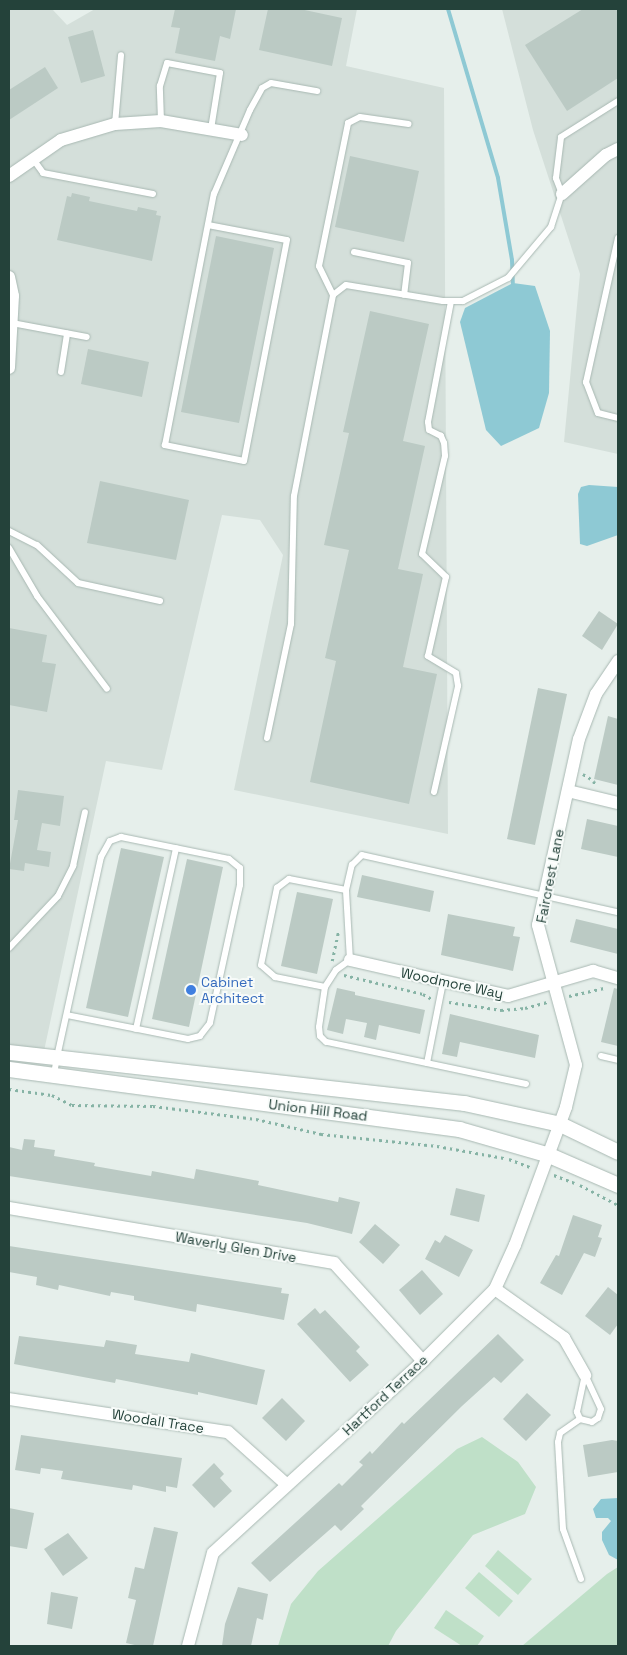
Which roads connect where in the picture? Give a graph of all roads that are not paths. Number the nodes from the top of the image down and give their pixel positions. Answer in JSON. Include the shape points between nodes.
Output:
{"nodes":[{"id":1,"x":121,"y":55,"type":"dead end"},
{"id":2,"x":316,"y":91,"type":"dead end"},
{"id":3,"x":618,"y":101,"type":"edge"},
{"id":4,"x":161,"y":121,"type":"junction"},
{"id":5,"x":115,"y":124,"type":"junction"},
{"id":6,"x":408,"y":124,"type":"dead end"},
{"id":7,"x":211,"y":129,"type":"junction"},
{"id":8,"x":242,"y":135,"type":"junction"},
{"id":9,"x":618,"y":149,"type":"edge"},
{"id":10,"x":33,"y":159,"type":"junction"},
{"id":11,"x":9,"y":176,"type":"edge"},
{"id":12,"x":153,"y":194,"type":"dead end"},
{"id":13,"x":562,"y":194,"type":"junction"},
{"id":14,"x":208,"y":225,"type":"junction"},
{"id":15,"x":618,"y":238,"type":"edge"},
{"id":16,"x":354,"y":252,"type":"dead end"},
{"id":17,"x":9,"y":277,"type":"edge"},
{"id":18,"x":333,"y":295,"type":"junction"},
{"id":19,"x":404,"y":295,"type":"junction"},
{"id":20,"x":451,"y":301,"type":"junction"},
{"id":21,"x":12,"y":323,"type":"junction"},
{"id":22,"x":67,"y":334,"type":"junction"},
{"id":23,"x":87,"y":337,"type":"dead end"},
{"id":24,"x":9,"y":368,"type":"edge"},
{"id":25,"x":61,"y":372,"type":"dead end"},
{"id":26,"x":618,"y":418,"type":"edge"},
{"id":27,"x":9,"y":531,"type":"edge"},
{"id":28,"x":9,"y":548,"type":"edge"},
{"id":29,"x":160,"y":601,"type":"dead end"},
{"id":30,"x":618,"y":661,"type":"edge"},
{"id":31,"x":107,"y":689,"type":"dead end"},
{"id":32,"x":267,"y":738,"type":"dead end"},
{"id":33,"x":568,"y":791,"type":"junction"},
{"id":34,"x":434,"y":792,"type":"dead end"},
{"id":35,"x":618,"y":803,"type":"edge"},
{"id":36,"x":85,"y":812,"type":"dead end"},
{"id":37,"x":176,"y":848,"type":"junction"},
{"id":38,"x":346,"y":890,"type":"junction"},
{"id":39,"x":544,"y":896,"type":"junction"},
{"id":40,"x":618,"y":912,"type":"edge"},
{"id":41,"x":9,"y":948,"type":"edge"},
{"id":42,"x":350,"y":960,"type":"junction"},
{"id":43,"x":618,"y":978,"type":"edge"},
{"id":44,"x":443,"y":982,"type":"junction"},
{"id":45,"x":555,"y":984,"type":"junction"},
{"id":46,"x":325,"y":987,"type":"junction"},
{"id":47,"x":67,"y":1015,"type":"junction"},
{"id":48,"x":136,"y":1029,"type":"junction"},
{"id":49,"x":9,"y":1052,"type":"edge"},
{"id":50,"x":601,"y":1056,"type":"dead end"},
{"id":51,"x":57,"y":1058,"type":"junction"},
{"id":52,"x":618,"y":1060,"type":"edge"},
{"id":53,"x":427,"y":1063,"type":"junction"},
{"id":54,"x":9,"y":1069,"type":"edge"},
{"id":55,"x":54,"y":1075,"type":"junction"},
{"id":56,"x":526,"y":1084,"type":"dead end"},
{"id":57,"x":560,"y":1124,"type":"junction"},
{"id":58,"x":618,"y":1152,"type":"edge"},
{"id":59,"x":549,"y":1155,"type":"junction"},
{"id":60,"x":618,"y":1184,"type":"edge"},
{"id":61,"x":9,"y":1208,"type":"edge"},
{"id":62,"x":494,"y":1289,"type":"junction"},
{"id":63,"x":423,"y":1361,"type":"junction"},
{"id":64,"x":585,"y":1375,"type":"junction"},
{"id":65,"x":9,"y":1399,"type":"edge"},
{"id":66,"x":580,"y":1419,"type":"junction"},
{"id":67,"x":287,"y":1485,"type":"junction"},
{"id":68,"x":581,"y":1579,"type":"dead end"},
{"id":69,"x":188,"y":1646,"type":"edge"}],
"edges":[{"from":1,"to":5,"type":"lane"},
{"from":2,"to":8,"type":"lane","via":[[276,83],[266,85],[250,110]]},
{"from":3,"to":13,"type":"lane","via":[[562,136],[556,178]]},
{"from":4,"to":5,"type":"street"},
{"from":4,"to":7,"type":"street"},
{"from":4,"to":7,"type":"lane","via":[[160,86],[167,63],[220,73]]},
{"from":5,"to":10,"type":"street","via":[[61,140]]},
{"from":6,"to":18,"type":"lane","via":[[360,117],[348,123],[319,266]]},
{"from":7,"to":8,"type":"street"},
{"from":8,"to":14,"type":"lane","via":[[214,194]]},
{"from":9,"to":13,"type":"street"},
{"from":10,"to":11,"type":"street"},
{"from":10,"to":12,"type":"lane","via":[[43,173]]},
{"from":13,"to":20,"type":"lane","via":[[551,227],[508,278],[463,300]]},
{"from":14,"to":14,"type":"lane","via":[[165,445],[244,461],[287,240]]},
{"from":15,"to":26,"type":"lane","via":[[586,382],[598,414]]},
{"from":16,"to":19,"type":"lane","via":[[408,262]]},
{"from":17,"to":21,"type":"street","via":[[13,296]]},
{"from":18,"to":19,"type":"lane","via":[[346,285]]},
{"from":18,"to":32,"type":"lane","via":[[294,496],[291,624]]},
{"from":19,"to":20,"type":"lane"},
{"from":20,"to":34,"type":"lane","via":[[428,422],[429,430],[440,436],[444,443],[445,456],[422,554],[446,577],[428,656],[456,673],[458,686]]},
{"from":21,"to":22,"type":"lane"},
{"from":21,"to":24,"type":"street"},
{"from":22,"to":23,"type":"lane"},
{"from":22,"to":25,"type":"lane"},
{"from":27,"to":29,"type":"lane","via":[[37,545],[78,583]]},
{"from":28,"to":31,"type":"lane","via":[[37,596]]},
{"from":30,"to":33,"type":"street","name":"Faircrest Lane","via":[[596,694],[579,739]]},
{"from":33,"to":35,"type":"street"},
{"from":33,"to":39,"type":"street","name":"Faircrest Lane"},
{"from":36,"to":41,"type":"lane","via":[[73,866],[58,896]]},
{"from":37,"to":47,"type":"lane","via":[[122,837],[110,841],[101,857]]},
{"from":37,"to":48,"type":"lane"},
{"from":37,"to":48,"type":"lane","via":[[229,859],[240,868],[240,885],[210,1023],[200,1036],[188,1039]]},
{"from":38,"to":39,"type":"lane","via":[[352,865],[362,855]]},
{"from":38,"to":42,"type":"lane"},
{"from":38,"to":46,"type":"lane","via":[[289,879],[278,888],[275,898],[261,965],[275,977]]},
{"from":39,"to":40,"type":"lane"},
{"from":39,"to":45,"type":"street","name":"Faircrest Lane","via":[[538,925]]},
{"from":42,"to":44,"type":"street","name":"Woodmore Way"},
{"from":42,"to":46,"type":"lane","via":[[336,970]]},
{"from":43,"to":45,"type":"street","name":"Woodmore Way","via":[[593,971]]},
{"from":44,"to":45,"type":"street","name":"Woodmore Way","via":[[508,996]]},
{"from":44,"to":53,"type":"lane"},
{"from":45,"to":57,"type":"street","name":"Faircrest Lane","via":[[576,1065]]},
{"from":46,"to":53,"type":"lane","via":[[319,1027],[320,1036],[326,1042]]},
{"from":47,"to":48,"type":"lane"},
{"from":47,"to":51,"type":"lane"},
{"from":49,"to":51,"type":"street","name":"Union Hill Road"},
{"from":50,"to":52,"type":"lane"},
{"from":51,"to":55,"type":"lane"},
{"from":51,"to":57,"type":"street","name":"Union Hill Road","via":[[464,1103]]},
{"from":53,"to":56,"type":"lane"},
{"from":54,"to":55,"type":"street","name":"Union Hill Road"},
{"from":55,"to":59,"type":"street","name":"Union Hill Road","via":[[451,1128]]},
{"from":57,"to":58,"type":"street","name":"Union Hill Road"},
{"from":57,"to":59,"type":"street","name":"Hartford Terrace"},
{"from":59,"to":60,"type":"street","name":"Union Hill Road"},
{"from":59,"to":62,"type":"street","name":"Hartford Terrace"},
{"from":61,"to":63,"type":"street","name":"Waverly Glen Drive","via":[[334,1263]]},
{"from":62,"to":63,"type":"street","name":"Hartford Terrace"},
{"from":62,"to":64,"type":"street","via":[[564,1338]]},
{"from":63,"to":67,"type":"street","name":"Hartford Terrace"},
{"from":64,"to":66,"type":"lane","via":[[577,1412]]},
{"from":64,"to":66,"type":"lane","via":[[601,1409],[598,1418],[592,1422]]},
{"from":65,"to":67,"type":"street","name":"Woodall Trace","via":[[228,1432]]},
{"from":66,"to":68,"type":"lane","via":[[560,1433],[558,1442],[563,1529]]},
{"from":67,"to":69,"type":"street","name":"Hartford Terrace","via":[[213,1553]]}]}
